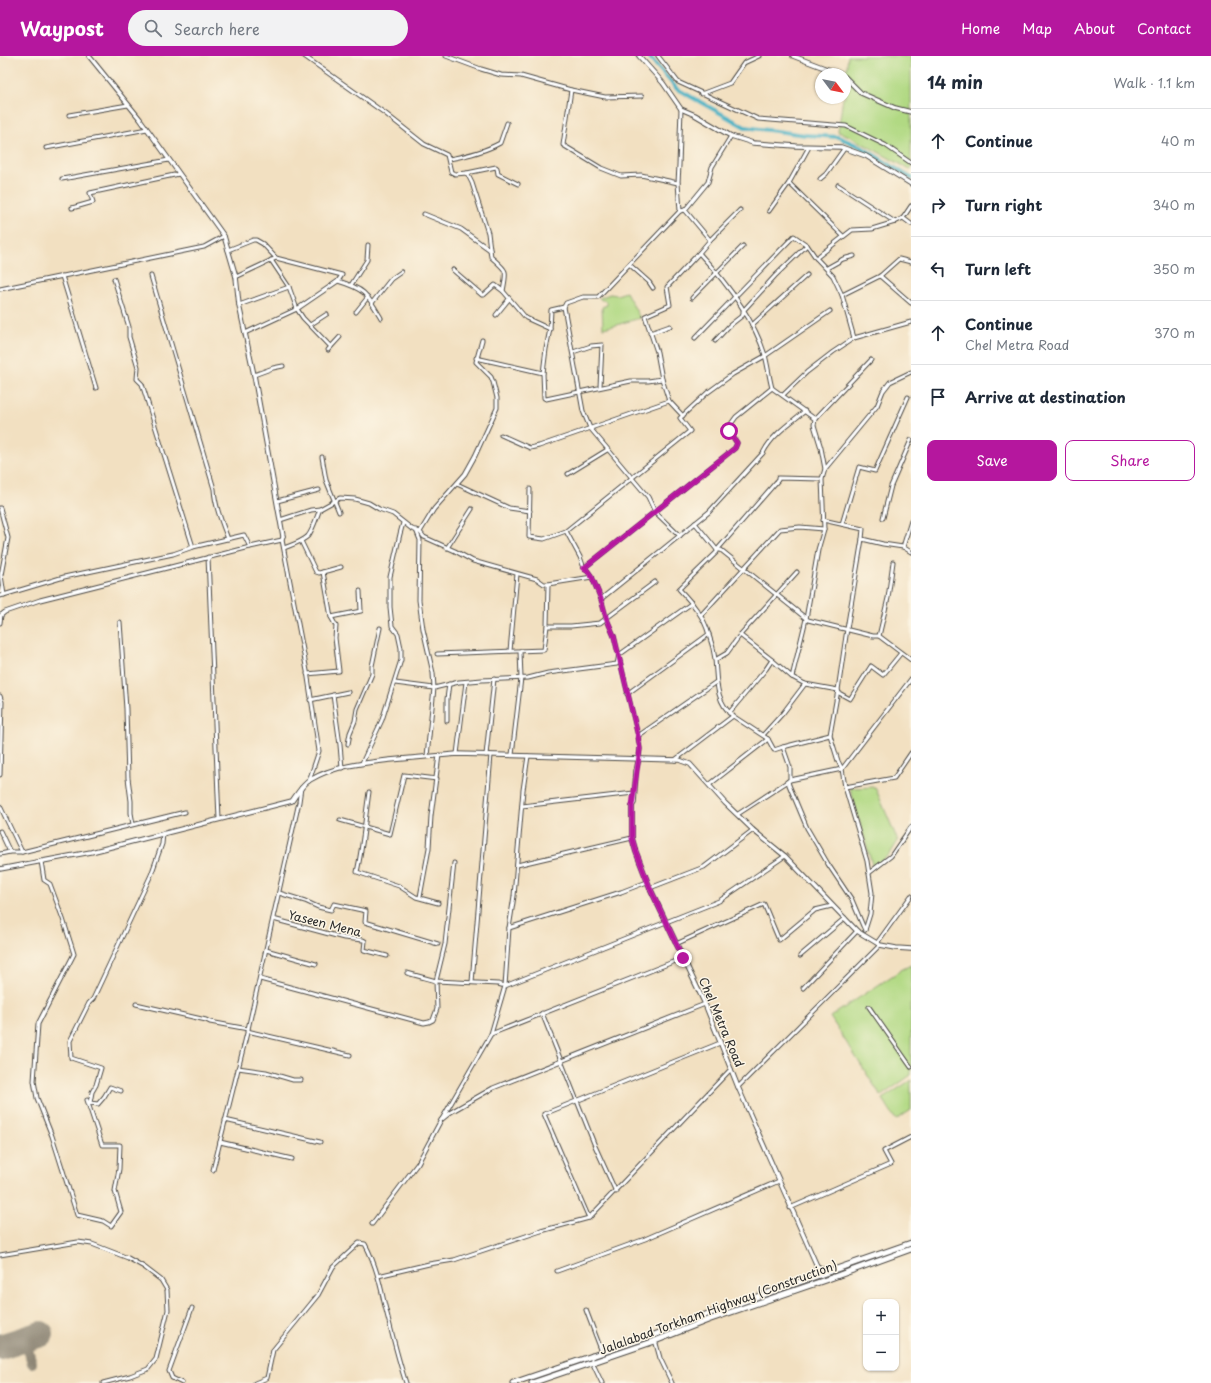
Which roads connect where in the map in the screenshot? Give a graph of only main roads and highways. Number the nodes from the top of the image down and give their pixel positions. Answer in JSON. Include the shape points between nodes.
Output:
{"nodes":[{"id":1,"x":911,"y":1243,"type":"edge"},
{"id":2,"x":911,"y":1249,"type":"edge"},
{"id":3,"x":516,"y":1382,"type":"edge"},
{"id":4,"x":534,"y":1383,"type":"edge"}],
"edges":[{"from":1,"to":3,"type":"highway"},
{"from":2,"to":4,"type":"highway","name":"Jalalabad Torkham Highway (Construction)"}]}
